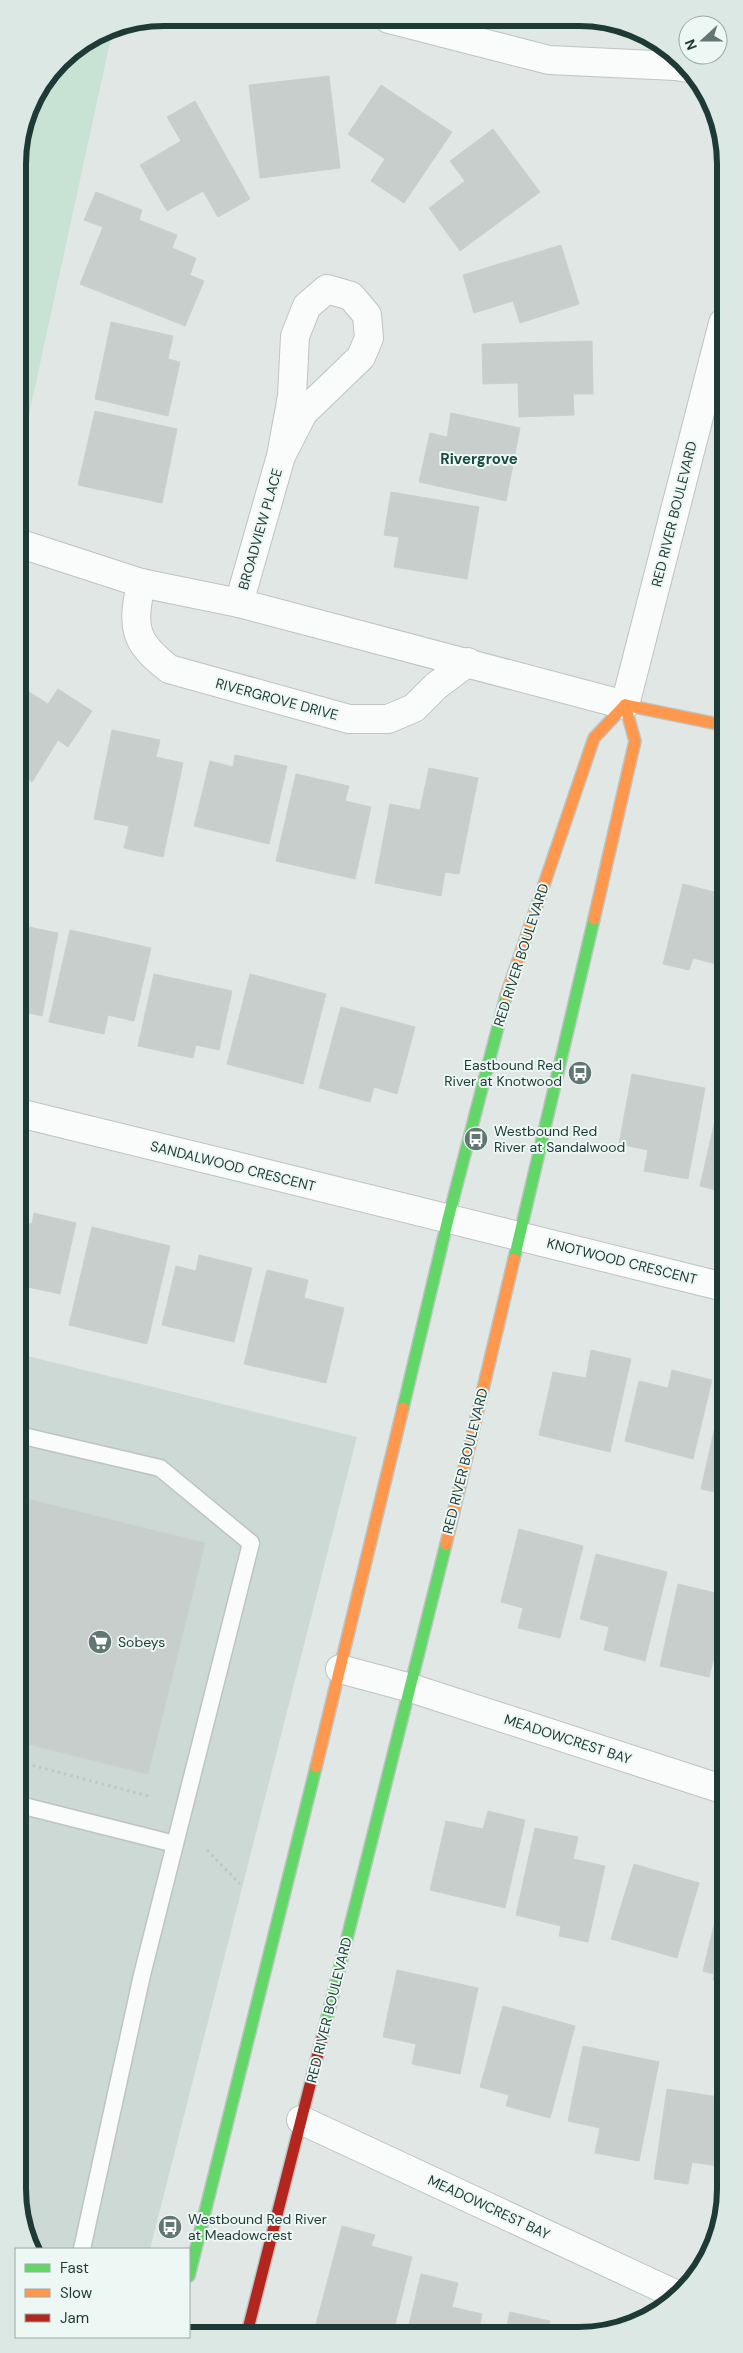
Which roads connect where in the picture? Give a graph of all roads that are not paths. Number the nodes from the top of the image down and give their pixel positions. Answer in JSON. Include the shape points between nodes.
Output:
{"nodes":[{"id":1,"x":415,"y":26,"type":"edge"},
{"id":2,"x":675,"y":66,"type":"edge"},
{"id":3,"x":717,"y":346,"type":"edge"},
{"id":4,"x":280,"y":456,"type":"junction"},
{"id":5,"x":27,"y":546,"type":"edge"},
{"id":6,"x":140,"y":584,"type":"junction"},
{"id":7,"x":239,"y":603,"type":"junction"},
{"id":8,"x":468,"y":662,"type":"junction"},
{"id":9,"x":625,"y":705,"type":"junction"},
{"id":10,"x":717,"y":724,"type":"edge"},
{"id":11,"x":27,"y":1115,"type":"edge"},
{"id":12,"x":448,"y":1219,"type":"junction"},
{"id":13,"x":520,"y":1235,"type":"junction"},
{"id":14,"x":716,"y":1285,"type":"edge"},
{"id":15,"x":26,"y":1437,"type":"edge"},
{"id":16,"x":340,"y":1669,"type":"junction"},
{"id":17,"x":411,"y":1688,"type":"junction"},
{"id":18,"x":716,"y":1787,"type":"edge"},
{"id":19,"x":26,"y":1807,"type":"edge"},
{"id":20,"x":175,"y":1844,"type":"junction"},
{"id":21,"x":301,"y":2120,"type":"junction"},
{"id":22,"x":82,"y":2248,"type":"edge"},
{"id":23,"x":190,"y":2272,"type":"edge"},
{"id":24,"x":670,"y":2292,"type":"edge"},
{"id":25,"x":249,"y":2327,"type":"edge"}],
"edges":[{"from":1,"to":2,"type":"street","via":[[549,60]]},
{"from":3,"to":9,"type":"street","name":"RED RIVER BOULEVARD"},
{"from":4,"to":4,"type":"street","name":"BROADVIEW PLACE","via":[[292,396],[295,336],[307,306],[327,289],[351,296],[367,315],[369,338],[361,357],[303,413]]},
{"from":4,"to":7,"type":"street","name":"BROADVIEW PLACE"},
{"from":5,"to":6,"type":"street"},
{"from":6,"to":7,"type":"street"},
{"from":6,"to":8,"type":"street","name":"RIVERGROVE DRIVE","via":[[136,607],[137,634],[149,654],[169,669],[349,719],[388,719],[414,708]]},
{"from":7,"to":8,"type":"street"},
{"from":8,"to":9,"type":"street"},
{"from":9,"to":10,"type":"street"},
{"from":9,"to":12,"type":"street","name":"RED RIVER BOULEVARD","via":[[594,738],[502,1008]]},
{"from":9,"to":13,"type":"street","name":"RED RIVER BOULEVARD","via":[[635,741]]},
{"from":11,"to":12,"type":"street","name":"SANDALWOOD CRESCENT"},
{"from":12,"to":13,"type":"street"},
{"from":12,"to":16,"type":"street","name":"RED RIVER BOULEVARD"},
{"from":13,"to":14,"type":"street","name":"KNOTWOOD CRESCENT"},
{"from":13,"to":17,"type":"street","name":"RED RIVER BOULEVARD"},
{"from":15,"to":20,"type":"lane","via":[[160,1468],[251,1543]]},
{"from":16,"to":17,"type":"street"},
{"from":16,"to":23,"type":"street","name":"RED RIVER BOULEVARD"},
{"from":17,"to":18,"type":"street","name":"MEADOWCREST BAY"},
{"from":17,"to":21,"type":"street","name":"RED RIVER BOULEVARD"},
{"from":19,"to":20,"type":"lane"},
{"from":20,"to":22,"type":"lane","via":[[142,1975]]},
{"from":21,"to":24,"type":"street","name":"MEADOWCREST BAY"},
{"from":21,"to":25,"type":"street","name":"RED RIVER BOULEVARD"}]}
